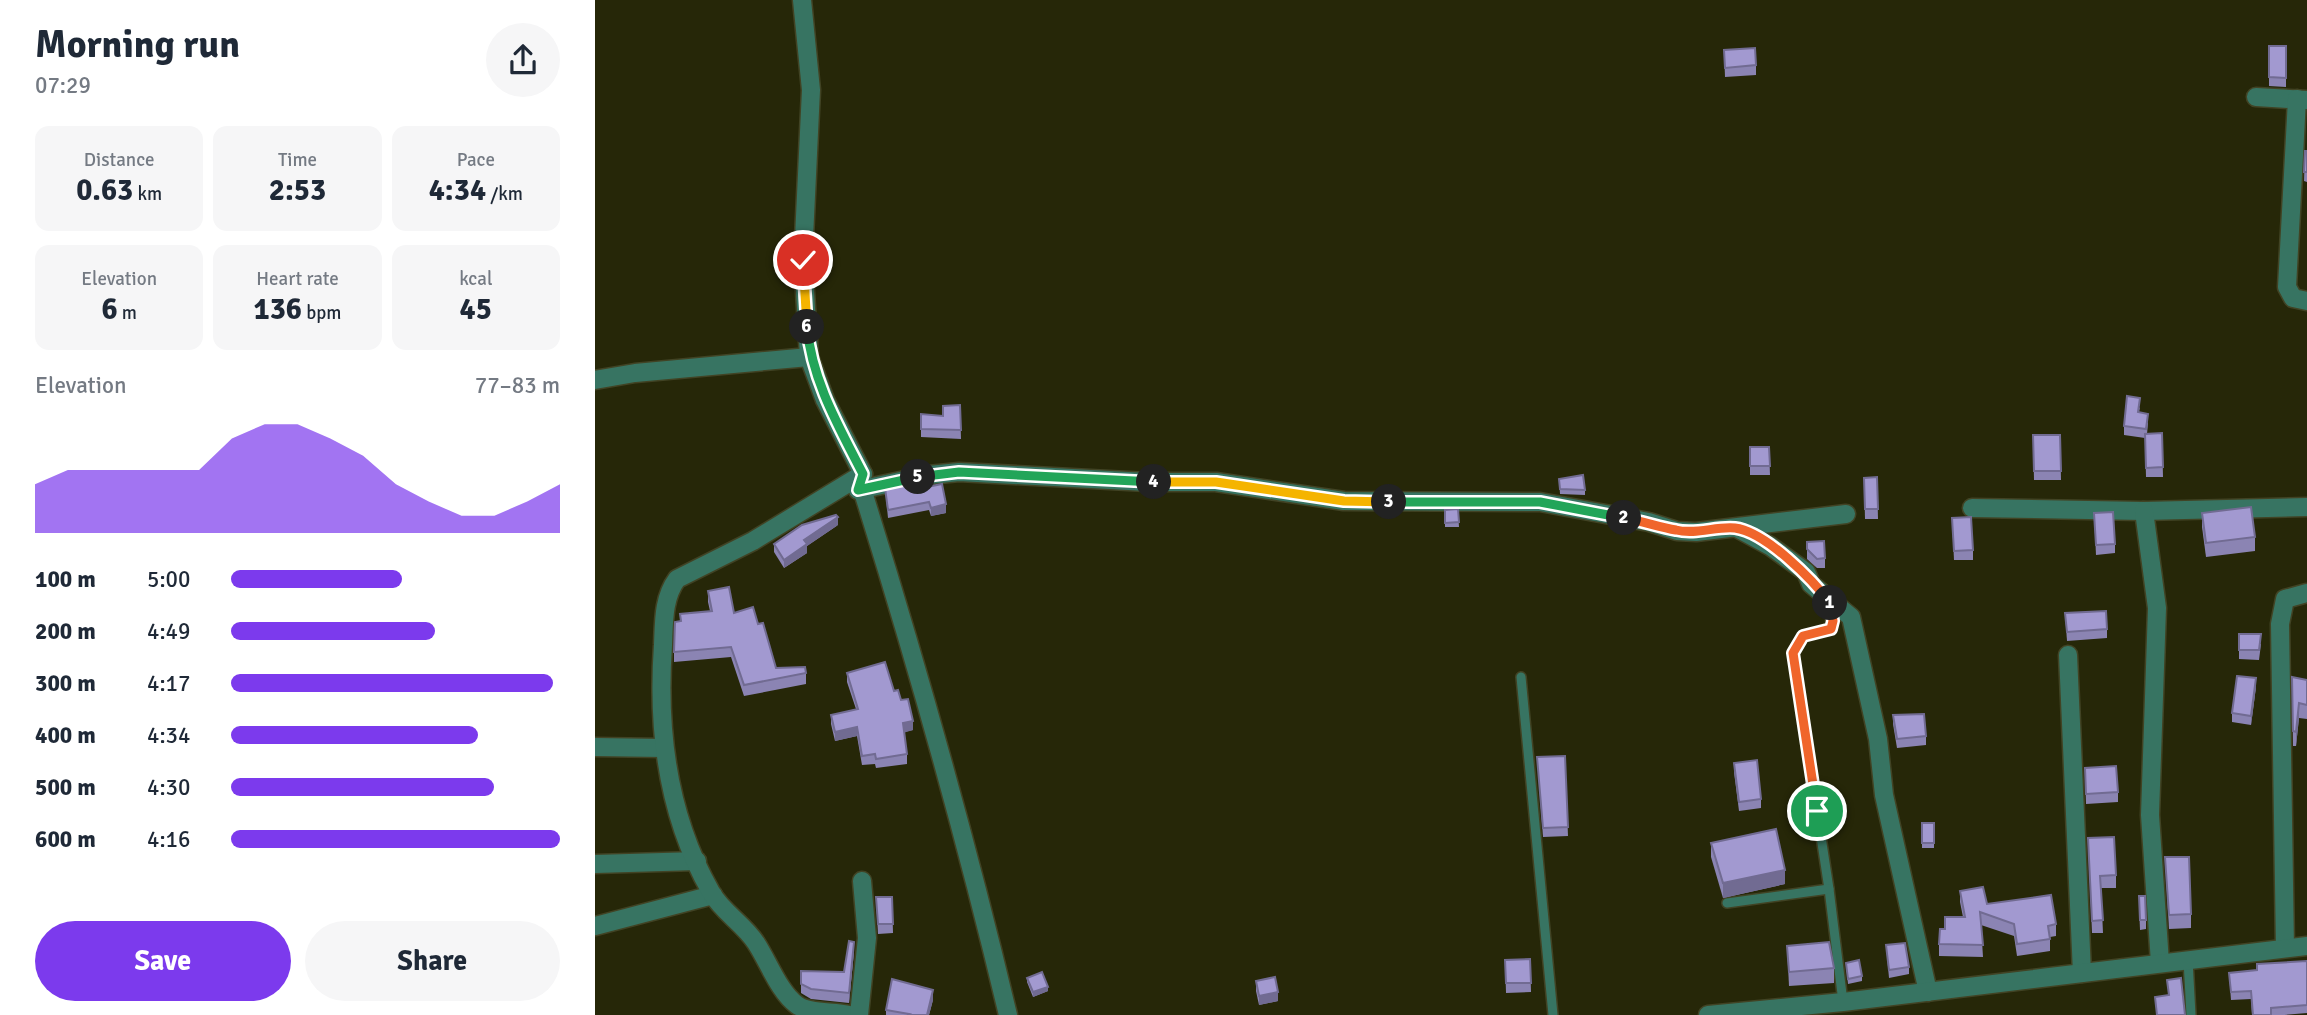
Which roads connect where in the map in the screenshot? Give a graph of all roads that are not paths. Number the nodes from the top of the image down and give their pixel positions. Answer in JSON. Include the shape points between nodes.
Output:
{"nodes":[{"id":1,"x":802,"y":0,"type":"edge"},
{"id":2,"x":2256,"y":97,"type":"dead end"},
{"id":3,"x":2302,"y":99,"type":"edge"},
{"id":4,"x":2307,"y":301,"type":"edge"},
{"id":5,"x":809,"y":358,"type":"junction"},
{"id":6,"x":595,"y":380,"type":"edge"},
{"id":7,"x":861,"y":482,"type":"junction"},
{"id":8,"x":2307,"y":507,"type":"edge"},
{"id":9,"x":1972,"y":508,"type":"dead end"},
{"id":10,"x":2144,"y":511,"type":"junction"},
{"id":11,"x":1846,"y":514,"type":"dead end"},
{"id":12,"x":1737,"y":528,"type":"junction"},
{"id":13,"x":2307,"y":593,"type":"edge"},
{"id":14,"x":1830,"y":601,"type":"junction"},
{"id":15,"x":2068,"y":655,"type":"dead end"},
{"id":16,"x":1521,"y":677,"type":"dead end"},
{"id":17,"x":595,"y":747,"type":"edge"},
{"id":18,"x":664,"y":748,"type":"junction"},
{"id":19,"x":697,"y":861,"type":"junction"},
{"id":20,"x":595,"y":864,"type":"edge"},
{"id":21,"x":862,"y":881,"type":"dead end"},
{"id":22,"x":1829,"y":888,"type":"junction"},
{"id":23,"x":713,"y":895,"type":"junction"},
{"id":24,"x":1727,"y":904,"type":"dead end"},
{"id":25,"x":595,"y":926,"type":"edge"},
{"id":26,"x":2307,"y":946,"type":"edge"},
{"id":27,"x":2285,"y":948,"type":"junction"},
{"id":28,"x":2188,"y":960,"type":"junction"},
{"id":29,"x":2160,"y":963,"type":"junction"},
{"id":30,"x":2083,"y":973,"type":"junction"},
{"id":31,"x":1927,"y":992,"type":"junction"},
{"id":32,"x":1843,"y":1002,"type":"junction"},
{"id":33,"x":849,"y":1015,"type":"edge"},
{"id":34,"x":859,"y":1015,"type":"edge"},
{"id":35,"x":1008,"y":1015,"type":"edge"},
{"id":36,"x":1553,"y":1015,"type":"edge"},
{"id":37,"x":1707,"y":1015,"type":"edge"},
{"id":38,"x":2191,"y":1015,"type":"edge"}],
"edges":[{"from":1,"to":5,"type":"street","via":[[811,90],[803,260]]},
{"from":2,"to":3,"type":"street"},
{"from":3,"to":4,"type":"street","via":[[2287,287],[2293,298]]},
{"from":5,"to":6,"type":"street"},
{"from":5,"to":7,"type":"street"},
{"from":7,"to":12,"type":"street","via":[[959,472],[1216,482],[1344,501],[1540,502],[1677,531]]},
{"from":7,"to":18,"type":"street","via":[[684,574],[673,585],[665,607],[660,678]]},
{"from":7,"to":35,"type":"street","via":[[964,832]]},
{"from":8,"to":10,"type":"street"},
{"from":9,"to":10,"type":"street"},
{"from":10,"to":29,"type":"street","via":[[2157,608],[2150,815]]},
{"from":11,"to":12,"type":"street"},
{"from":12,"to":14,"type":"street","via":[[1806,572],[1811,584]]},
{"from":13,"to":27,"type":"street","via":[[2285,599],[2280,624]]},
{"from":14,"to":22,"type":"lane","via":[[1831,629],[1803,636],[1793,653]]},
{"from":14,"to":31,"type":"street","via":[[1851,617],[1857,633],[1884,795]]},
{"from":15,"to":30,"type":"street"},
{"from":16,"to":36,"type":"lane"},
{"from":17,"to":18,"type":"street"},
{"from":18,"to":19,"type":"street","via":[[680,819]]},
{"from":19,"to":20,"type":"street"},
{"from":19,"to":23,"type":"street"},
{"from":21,"to":34,"type":"street","via":[[867,938]]},
{"from":22,"to":24,"type":"lane"},
{"from":22,"to":32,"type":"lane"},
{"from":23,"to":25,"type":"street"},
{"from":23,"to":33,"type":"street","via":[[755,941],[794,1003]]},
{"from":26,"to":27,"type":"street"},
{"from":27,"to":28,"type":"street"},
{"from":28,"to":29,"type":"street"},
{"from":28,"to":38,"type":"lane"},
{"from":29,"to":30,"type":"street"},
{"from":30,"to":31,"type":"street"},
{"from":31,"to":32,"type":"street"},
{"from":32,"to":37,"type":"street"}]}
